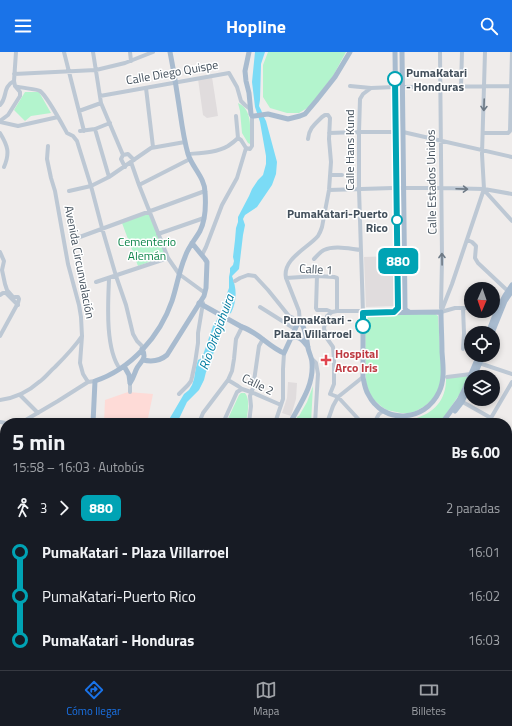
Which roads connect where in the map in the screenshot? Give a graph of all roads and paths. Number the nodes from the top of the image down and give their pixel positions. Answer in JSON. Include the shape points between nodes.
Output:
{"nodes":[{"id":1,"x":16,"y":52,"type":"edge"},
{"id":2,"x":64,"y":52,"type":"edge"},
{"id":3,"x":93,"y":52,"type":"edge"},
{"id":4,"x":130,"y":52,"type":"edge"},
{"id":5,"x":153,"y":52,"type":"edge"},
{"id":6,"x":170,"y":52,"type":"edge"},
{"id":7,"x":249,"y":52,"type":"edge"},
{"id":8,"x":350,"y":52,"type":"edge"},
{"id":9,"x":395,"y":52,"type":"edge"},
{"id":10,"x":402,"y":52,"type":"edge"},
{"id":11,"x":440,"y":52,"type":"edge"},
{"id":12,"x":462,"y":52,"type":"edge"},
{"id":13,"x":485,"y":52,"type":"edge"},
{"id":14,"x":512,"y":52,"type":"edge"},
{"id":15,"x":131,"y":61,"type":"junction"},
{"id":16,"x":96,"y":70,"type":"junction"},
{"id":17,"x":68,"y":72,"type":"junction"},
{"id":18,"x":14,"y":74,"type":"junction"},
{"id":19,"x":14,"y":81,"type":"junction"},
{"id":20,"x":176,"y":82,"type":"junction"},
{"id":21,"x":15,"y":86,"type":"junction"},
{"id":22,"x":350,"y":86,"type":"dead end"},
{"id":23,"x":511,"y":86,"type":"edge"},
{"id":24,"x":395,"y":87,"type":"junction"},
{"id":25,"x":403,"y":87,"type":"junction"},
{"id":26,"x":440,"y":87,"type":"junction"},
{"id":27,"x":461,"y":87,"type":"junction"},
{"id":28,"x":484,"y":87,"type":"junction"},
{"id":29,"x":146,"y":88,"type":"junction"},
{"id":30,"x":371,"y":88,"type":"junction"},
{"id":31,"x":100,"y":96,"type":"junction"},
{"id":32,"x":101,"y":103,"type":"junction"},
{"id":33,"x":0,"y":105,"type":"edge"},
{"id":34,"x":250,"y":109,"type":"junction"},
{"id":35,"x":79,"y":111,"type":"junction"},
{"id":36,"x":236,"y":116,"type":"dead end"},
{"id":37,"x":255,"y":116,"type":"junction"},
{"id":38,"x":58,"y":117,"type":"junction"},
{"id":39,"x":0,"y":122,"type":"edge"},
{"id":40,"x":110,"y":123,"type":"junction"},
{"id":41,"x":95,"y":129,"type":"junction"},
{"id":42,"x":359,"y":132,"type":"junction"},
{"id":43,"x":396,"y":132,"type":"junction"},
{"id":44,"x":403,"y":132,"type":"junction"},
{"id":45,"x":483,"y":132,"type":"junction"},
{"id":46,"x":0,"y":133,"type":"edge"},
{"id":47,"x":329,"y":134,"type":"junction"},
{"id":48,"x":238,"y":138,"type":"junction"},
{"id":49,"x":308,"y":139,"type":"dead end"},
{"id":50,"x":441,"y":141,"type":"junction"},
{"id":51,"x":185,"y":142,"type":"junction"},
{"id":52,"x":48,"y":146,"type":"dead end"},
{"id":53,"x":153,"y":147,"type":"junction"},
{"id":54,"x":246,"y":148,"type":"junction"},
{"id":55,"x":482,"y":151,"type":"junction"},
{"id":56,"x":124,"y":155,"type":"junction"},
{"id":57,"x":189,"y":157,"type":"junction"},
{"id":58,"x":512,"y":157,"type":"edge"},
{"id":59,"x":132,"y":161,"type":"junction"},
{"id":60,"x":4,"y":167,"type":"dead end"},
{"id":61,"x":125,"y":167,"type":"junction"},
{"id":62,"x":330,"y":175,"type":"junction"},
{"id":63,"x":342,"y":176,"type":"dead end"},
{"id":64,"x":109,"y":177,"type":"junction"},
{"id":65,"x":91,"y":186,"type":"junction"},
{"id":66,"x":139,"y":186,"type":"junction"},
{"id":67,"x":397,"y":188,"type":"junction"},
{"id":68,"x":404,"y":188,"type":"junction"},
{"id":69,"x":441,"y":188,"type":"junction"},
{"id":70,"x":359,"y":189,"type":"junction"},
{"id":71,"x":329,"y":190,"type":"junction"},
{"id":72,"x":484,"y":190,"type":"junction"},
{"id":73,"x":69,"y":191,"type":"dead end"},
{"id":74,"x":205,"y":191,"type":"junction"},
{"id":75,"x":512,"y":194,"type":"edge"},
{"id":76,"x":150,"y":212,"type":"junction"},
{"id":77,"x":204,"y":218,"type":"junction"},
{"id":78,"x":512,"y":221,"type":"edge"},
{"id":79,"x":102,"y":228,"type":"junction"},
{"id":80,"x":158,"y":234,"type":"junction"},
{"id":81,"x":77,"y":238,"type":"dead end"},
{"id":82,"x":467,"y":240,"type":"junction"},
{"id":83,"x":192,"y":243,"type":"junction"},
{"id":84,"x":361,"y":250,"type":"junction"},
{"id":85,"x":0,"y":252,"type":"edge"},
{"id":86,"x":202,"y":254,"type":"junction"},
{"id":87,"x":168,"y":258,"type":"junction"},
{"id":88,"x":314,"y":259,"type":"dead end"},
{"id":89,"x":179,"y":274,"type":"junction"},
{"id":90,"x":116,"y":276,"type":"junction"},
{"id":91,"x":317,"y":276,"type":"junction"},
{"id":92,"x":109,"y":278,"type":"junction"},
{"id":93,"x":286,"y":278,"type":"junction"},
{"id":94,"x":235,"y":281,"type":"dead end"},
{"id":95,"x":96,"y":282,"type":"dead end"},
{"id":96,"x":442,"y":283,"type":"junction"},
{"id":97,"x":452,"y":284,"type":"junction"},
{"id":98,"x":512,"y":285,"type":"edge"},
{"id":99,"x":510,"y":292,"type":"edge"},
{"id":100,"x":2,"y":294,"type":"edge"},
{"id":101,"x":204,"y":295,"type":"junction"},
{"id":102,"x":13,"y":299,"type":"junction"},
{"id":103,"x":200,"y":303,"type":"junction"},
{"id":104,"x":500,"y":305,"type":"edge"},
{"id":105,"x":260,"y":307,"type":"dead end"},
{"id":106,"x":463,"y":308,"type":"joint"},
{"id":107,"x":337,"y":311,"type":"junction"},
{"id":108,"x":332,"y":312,"type":"junction"},
{"id":109,"x":394,"y":312,"type":"junction"},
{"id":110,"x":409,"y":312,"type":"junction"},
{"id":111,"x":441,"y":312,"type":"junction"},
{"id":112,"x":363,"y":313,"type":"junction"},
{"id":113,"x":300,"y":321,"type":"junction"},
{"id":114,"x":242,"y":327,"type":"junction"},
{"id":115,"x":295,"y":329,"type":"junction"},
{"id":116,"x":0,"y":336,"type":"edge"},
{"id":117,"x":82,"y":336,"type":"junction"},
{"id":118,"x":263,"y":339,"type":"junction"},
{"id":119,"x":290,"y":339,"type":"junction"},
{"id":120,"x":308,"y":348,"type":"junction"},
{"id":121,"x":143,"y":349,"type":"junction"},
{"id":122,"x":463,"y":349,"type":"dead end"},
{"id":123,"x":284,"y":352,"type":"junction"},
{"id":124,"x":312,"y":359,"type":"junction"},
{"id":125,"x":143,"y":360,"type":"junction"},
{"id":126,"x":478,"y":363,"type":"joint"},
{"id":127,"x":122,"y":368,"type":"junction"},
{"id":128,"x":475,"y":370,"type":"edge"},
{"id":129,"x":512,"y":374,"type":"edge"},
{"id":130,"x":363,"y":376,"type":"junction"},
{"id":131,"x":464,"y":376,"type":"edge"},
{"id":132,"x":448,"y":377,"type":"dead end"},
{"id":133,"x":228,"y":380,"type":"junction"},
{"id":134,"x":95,"y":381,"type":"junction"},
{"id":135,"x":88,"y":382,"type":"junction"},
{"id":136,"x":512,"y":382,"type":"edge"},
{"id":137,"x":130,"y":383,"type":"junction"},
{"id":138,"x":242,"y":389,"type":"junction"},
{"id":139,"x":130,"y":392,"type":"dead end"},
{"id":140,"x":251,"y":392,"type":"junction"},
{"id":141,"x":464,"y":393,"type":"edge"},
{"id":142,"x":179,"y":394,"type":"dead end"},
{"id":143,"x":464,"y":394,"type":"edge"},
{"id":144,"x":20,"y":395,"type":"junction"},
{"id":145,"x":338,"y":397,"type":"junction"},
{"id":146,"x":0,"y":400,"type":"edge"},
{"id":147,"x":460,"y":401,"type":"junction"},
{"id":148,"x":281,"y":405,"type":"junction"},
{"id":149,"x":383,"y":411,"type":"junction"},
{"id":150,"x":38,"y":413,"type":"junction"},
{"id":151,"x":397,"y":416,"type":"joint"},
{"id":152,"x":409,"y":416,"type":"joint"},
{"id":153,"x":29,"y":418,"type":"edge"},
{"id":154,"x":93,"y":418,"type":"edge"},
{"id":155,"x":202,"y":418,"type":"edge"},
{"id":156,"x":225,"y":418,"type":"edge"},
{"id":157,"x":249,"y":418,"type":"edge"},
{"id":158,"x":276,"y":418,"type":"edge"},
{"id":159,"x":293,"y":418,"type":"edge"},
{"id":160,"x":315,"y":418,"type":"edge"},
{"id":161,"x":329,"y":418,"type":"edge"},
{"id":162,"x":357,"y":418,"type":"edge"},
{"id":163,"x":377,"y":418,"type":"edge"},
{"id":164,"x":446,"y":418,"type":"edge"},
{"id":165,"x":449,"y":418,"type":"edge"},
{"id":166,"x":491,"y":418,"type":"joint"}],
"edges":[{"from":1,"to":18,"type":"street"},
{"from":2,"to":17,"type":"street"},
{"from":3,"to":16,"type":"street"},
{"from":4,"to":15,"type":"street"},
{"from":5,"to":15,"type":"street"},
{"from":6,"to":20,"type":"main road"},
{"from":7,"to":34,"type":"main road","via":[[245,71]]},
{"from":8,"to":37,"type":"main road","via":[[335,77],[305,114],[288,119],[264,114]]},
{"from":9,"to":24,"type":"main road"},
{"from":10,"to":25,"type":"main road"},
{"from":11,"to":26,"type":"street","name":"Calle Estados Unidos"},
{"from":12,"to":27,"type":"street"},
{"from":13,"to":28,"type":"street"},
{"from":14,"to":23,"type":"street"},
{"from":15,"to":16,"type":"street"},
{"from":16,"to":17,"type":"street"},
{"from":16,"to":31,"type":"street"},
{"from":17,"to":18,"type":"street"},
{"from":17,"to":35,"type":"street"},
{"from":18,"to":19,"type":"street"},
{"from":19,"to":21,"type":"street"},
{"from":19,"to":33,"type":"street","via":[[7,86],[4,101]]},
{"from":20,"to":29,"type":"street","name":"Calle Diego Quispe"},
{"from":20,"to":34,"type":"street","name":"Calle Diego Quispe","via":[[229,73],[239,91],[241,101]]},
{"from":20,"to":51,"type":"main road"},
{"from":21,"to":38,"type":"street","via":[[40,91]]},
{"from":21,"to":39,"type":"street","via":[[20,92],[19,99]]},
{"from":22,"to":30,"type":"street"},
{"from":23,"to":28,"type":"street"},
{"from":23,"to":45,"type":"street","via":[[510,132]]},
{"from":24,"to":25,"type":"main road"},
{"from":24,"to":30,"type":"street"},
{"from":24,"to":43,"type":"main road"},
{"from":25,"to":26,"type":"street"},
{"from":25,"to":44,"type":"main road"},
{"from":26,"to":27,"type":"street"},
{"from":26,"to":50,"type":"street","name":"Calle Estados Unidos"},
{"from":27,"to":28,"type":"street"},
{"from":28,"to":45,"type":"street","one_way":true},
{"from":29,"to":31,"type":"street","name":"Calle Diego Quispe"},
{"from":29,"to":53,"type":"street"},
{"from":30,"to":42,"type":"street","name":"Calle Hans Kund","via":[[360,99]]},
{"from":31,"to":32,"type":"street"},
{"from":32,"to":35,"type":"street"},
{"from":32,"to":40,"type":"street"},
{"from":34,"to":37,"type":"main road","via":[[251,114]]},
{"from":35,"to":41,"type":"street","via":[[82,131]]},
{"from":36,"to":48,"type":"street"},
{"from":37,"to":54,"type":"street","via":[[252,146],[250,149]]},
{"from":38,"to":39,"type":"street","via":[[18,126]]},
{"from":38,"to":65,"type":"street","via":[[67,133],[77,141]]},
{"from":40,"to":41,"type":"street"},
{"from":40,"to":56,"type":"street"},
{"from":41,"to":64,"type":"street"},
{"from":42,"to":43,"type":"street"},
{"from":42,"to":47,"type":"street"},
{"from":42,"to":70,"type":"street","name":"Calle Hans Kund"},
{"from":43,"to":44,"type":"main road"},
{"from":43,"to":67,"type":"main road"},
{"from":44,"to":50,"type":"street"},
{"from":44,"to":68,"type":"main road"},
{"from":45,"to":55,"type":"street"},
{"from":46,"to":60,"type":"street","via":[[7,145]]},
{"from":47,"to":49,"type":"street","via":[[330,118],[326,115],[309,131]]},
{"from":47,"to":62,"type":"street"},
{"from":48,"to":54,"type":"street"},
{"from":48,"to":57,"type":"street","via":[[221,149]]},
{"from":50,"to":55,"type":"street"},
{"from":50,"to":69,"type":"street","name":"Calle Estados Unidos"},
{"from":51,"to":53,"type":"street"},
{"from":51,"to":57,"type":"main road"},
{"from":52,"to":117,"type":"street","name":"Avenida Circunvalación","via":[[47,159],[68,264],[82,317]]},
{"from":53,"to":59,"type":"street"},
{"from":54,"to":86,"type":"street","via":[[237,178],[220,209]]},
{"from":55,"to":58,"type":"street"},
{"from":55,"to":72,"type":"street"},
{"from":56,"to":59,"type":"street","via":[[128,154]]},
{"from":56,"to":61,"type":"street","via":[[121,159]]},
{"from":57,"to":66,"type":"street"},
{"from":57,"to":74,"type":"main road"},
{"from":59,"to":61,"type":"street"},
{"from":59,"to":66,"type":"street"},
{"from":61,"to":64,"type":"street"},
{"from":62,"to":63,"type":"street"},
{"from":62,"to":71,"type":"street"},
{"from":64,"to":65,"type":"street"},
{"from":65,"to":73,"type":"street"},
{"from":65,"to":79,"type":"street"},
{"from":66,"to":76,"type":"street"},
{"from":67,"to":68,"type":"street"},
{"from":67,"to":70,"type":"street"},
{"from":67,"to":109,"type":"main road","via":[[398,308]]},
{"from":68,"to":69,"type":"street"},
{"from":68,"to":110,"type":"main road","via":[[406,308]]},
{"from":69,"to":72,"type":"street","one_way":true},
{"from":96,"to":69,"type":"street","name":"Calle Estados Unidos","one_way":true},
{"from":70,"to":71,"type":"street"},
{"from":70,"to":84,"type":"street","name":"Calle Hans Kund"},
{"from":71,"to":93,"type":"street","via":[[320,232],[290,260]]},
{"from":72,"to":75,"type":"street"},
{"from":72,"to":78,"type":"street"},
{"from":72,"to":82,"type":"street"},
{"from":74,"to":76,"type":"street"},
{"from":74,"to":77,"type":"main road"},
{"from":76,"to":79,"type":"street"},
{"from":76,"to":80,"type":"street"},
{"from":77,"to":80,"type":"street"},
{"from":77,"to":83,"type":"main road"},
{"from":79,"to":81,"type":"street"},
{"from":79,"to":90,"type":"street"},
{"from":80,"to":87,"type":"street"},
{"from":82,"to":97,"type":"street"},
{"from":82,"to":99,"type":"street","via":[[476,246],[475,258],[478,263]]},
{"from":83,"to":86,"type":"main road"},
{"from":83,"to":89,"type":"main road"},
{"from":84,"to":88,"type":"street","via":[[331,248],[321,252]]},
{"from":84,"to":112,"type":"street","name":"Calle Hans Kund"},
{"from":85,"to":102,"type":"street","via":[[4,261],[2,270],[5,284]]},
{"from":86,"to":101,"type":"main road","via":[[206,258],[207,266]]},
{"from":87,"to":89,"type":"street"},
{"from":87,"to":90,"type":"street"},
{"from":89,"to":101,"type":"street"},
{"from":89,"to":121,"type":"main road","via":[[167,312],[153,338]]},
{"from":90,"to":92,"type":"street"},
{"from":90,"to":121,"type":"street","via":[[133,334]]},
{"from":91,"to":93,"type":"street","name":"Calle 1"},
{"from":91,"to":107,"type":"street","name":"Calle 1","via":[[337,278]]},
{"from":91,"to":108,"type":"street","via":[[316,308]]},
{"from":92,"to":95,"type":"street"},
{"from":92,"to":127,"type":"street","via":[[111,344],[115,362]]},
{"from":93,"to":113,"type":"street","via":[[299,310]]},
{"from":94,"to":113,"type":"street","via":[[248,275],[255,276],[289,316]]},
{"from":96,"to":97,"type":"street"},
{"from":96,"to":111,"type":"street","name":"Calle Estados Unidos"},
{"from":97,"to":111,"type":"street"},
{"from":98,"to":99,"type":"main road"},
{"from":99,"to":104,"type":"main road"},
{"from":100,"to":102,"type":"street","via":[[6,293]]},
{"from":101,"to":103,"type":"main road"},
{"from":101,"to":142,"type":"street","via":[[192,377]]},
{"from":102,"to":116,"type":"street","via":[[17,296],[19,298],[18,306]]},
{"from":103,"to":114,"type":"main road","bridge":true},
{"from":103,"to":125,"type":"main road","via":[[167,355],[161,359]]},
{"from":105,"to":115,"type":"street"},
{"from":106,"to":111,"type":"street"},
{"from":106,"to":122,"type":"street"},
{"from":107,"to":108,"type":"street"},
{"from":107,"to":112,"type":"street"},
{"from":108,"to":145,"type":"street","via":[[327,316],[324,328],[326,337],[333,347],[334,384],[330,394]]},
{"from":109,"to":110,"type":"main road"},
{"from":109,"to":112,"type":"main road"},
{"from":110,"to":111,"type":"main road"},
{"from":111,"to":152,"type":"main road","via":[[443,377],[440,390],[428,407]]},
{"from":112,"to":130,"type":"main road"},
{"from":113,"to":115,"type":"main road"},
{"from":113,"to":120,"type":"main road"},
{"from":114,"to":118,"type":"main road"},
{"from":114,"to":133,"type":"street","via":[[236,339],[233,366]]},
{"from":115,"to":119,"type":"main road"},
{"from":117,"to":135,"type":"street","name":"Avenida Circunvalación","via":[[80,363]]},
{"from":117,"to":144,"type":"street","via":[[39,383]]},
{"from":118,"to":123,"type":"main road"},
{"from":118,"to":140,"type":"street","via":[[259,346]]},
{"from":119,"to":120,"type":"main road","via":[[298,337]]},
{"from":119,"to":123,"type":"main road"},
{"from":120,"to":124,"type":"main road"},
{"from":121,"to":125,"type":"main road"},
{"from":121,"to":127,"type":"main road"},
{"from":123,"to":148,"type":"street"},
{"from":124,"to":159,"type":"main road","via":[[311,382]]},
{"from":124,"to":160,"type":"street","via":[[316,363],[318,374]]},
{"from":125,"to":137,"type":"main road"},
{"from":126,"to":128,"type":"main road"},
{"from":126,"to":129,"type":"street"},
{"from":127,"to":134,"type":"main road"},
{"from":127,"to":137,"type":"main road","via":[[129,375]]},
{"from":130,"to":145,"type":"street"},
{"from":130,"to":149,"type":"main road","via":[[368,394]]},
{"from":131,"to":132,"type":"street"},
{"from":133,"to":138,"type":"street","name":"Calle 2"},
{"from":133,"to":155,"type":"street"},
{"from":134,"to":135,"type":"street"},
{"from":134,"to":154,"type":"main road"},
{"from":135,"to":150,"type":"street"},
{"from":136,"to":166,"type":"street"},
{"from":137,"to":139,"type":"street"},
{"from":138,"to":140,"type":"street","name":"Calle 2"},
{"from":138,"to":156,"type":"street","via":[[237,392]]},
{"from":140,"to":148,"type":"street","name":"Calle 2"},
{"from":140,"to":157,"type":"street"},
{"from":141,"to":147,"type":"main road"},
{"from":143,"to":147,"type":"main road"},
{"from":144,"to":146,"type":"street"},
{"from":144,"to":150,"type":"street"},
{"from":145,"to":161,"type":"street"},
{"from":145,"to":162,"type":"street"},
{"from":147,"to":164,"type":"main road"},
{"from":147,"to":165,"type":"main road"},
{"from":147,"to":166,"type":"street"},
{"from":148,"to":158,"type":"street"},
{"from":149,"to":151,"type":"main road"},
{"from":149,"to":163,"type":"street"},
{"from":150,"to":153,"type":"street"},
{"from":151,"to":152,"type":"main road"}]}
